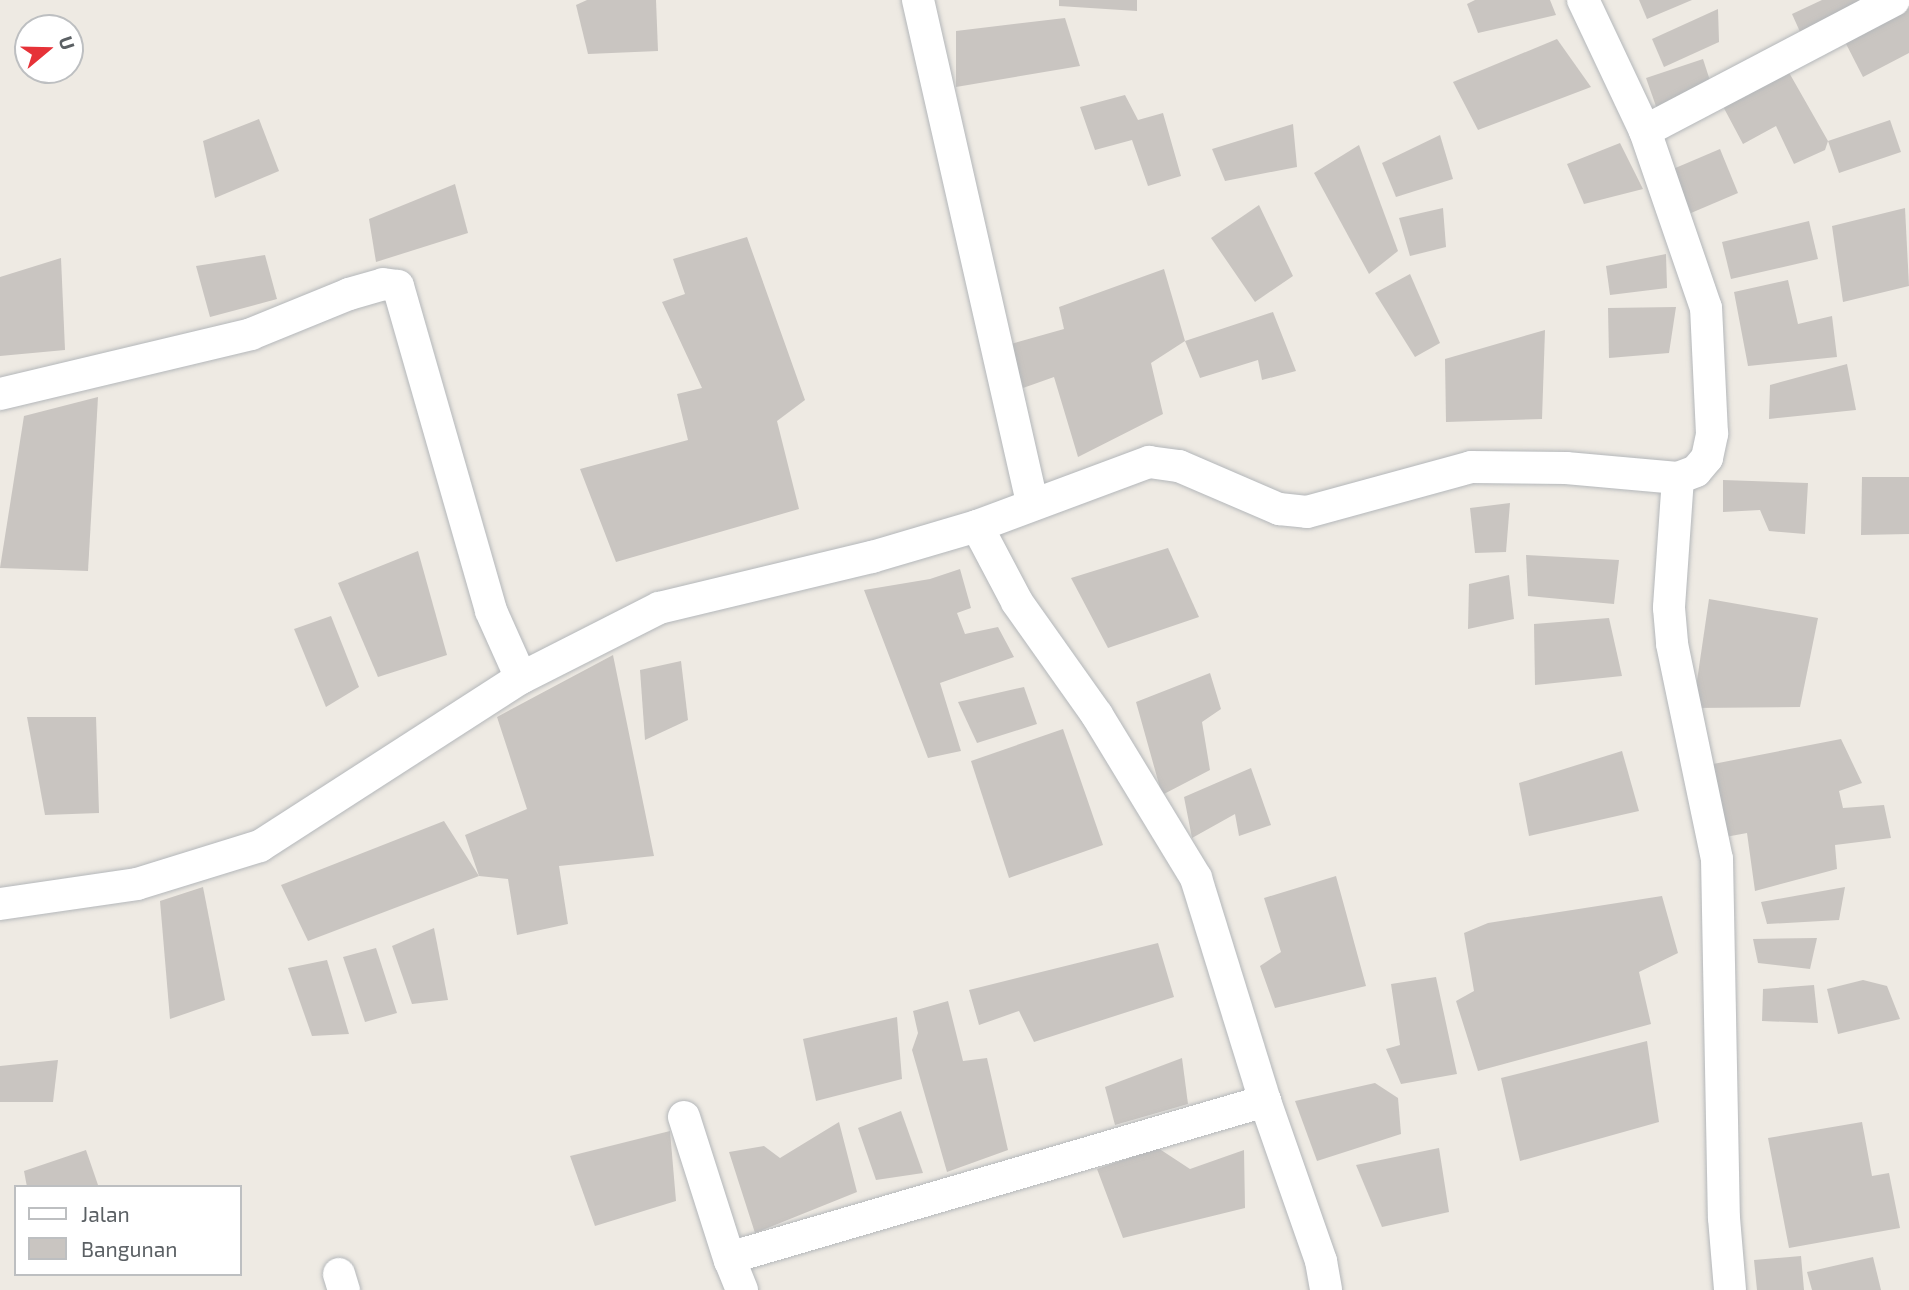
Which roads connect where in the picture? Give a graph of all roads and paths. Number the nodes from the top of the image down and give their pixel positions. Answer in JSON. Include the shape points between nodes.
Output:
{"nodes":[{"id":1,"x":919,"y":0,"type":"edge"},
{"id":2,"x":1583,"y":0,"type":"edge"},
{"id":3,"x":1894,"y":0,"type":"edge"},
{"id":4,"x":1645,"y":131,"type":"junction"},
{"id":5,"x":0,"y":394,"type":"edge"},
{"id":6,"x":1678,"y":478,"type":"junction"},
{"id":7,"x":1032,"y":502,"type":"junction"},
{"id":8,"x":977,"y":526,"type":"junction"},
{"id":9,"x":521,"y":678,"type":"junction"},
{"id":10,"x":0,"y":904,"type":"edge"},
{"id":11,"x":1265,"y":1101,"type":"junction"},
{"id":12,"x":684,"y":1117,"type":"dead end"},
{"id":13,"x":730,"y":1261,"type":"junction"},
{"id":14,"x":742,"y":1290,"type":"edge"},
{"id":15,"x":1326,"y":1290,"type":"edge"},
{"id":16,"x":1730,"y":1290,"type":"edge"}],
"edges":[{"from":1,"to":7,"type":"street"},
{"from":2,"to":4,"type":"street"},
{"from":3,"to":4,"type":"street"},
{"from":4,"to":6,"type":"street","via":[[1706,308],[1713,434],[1707,458],[1696,471]]},
{"from":5,"to":9,"type":"street","via":[[251,334],[349,294],[383,284],[398,286],[491,611]]},
{"from":6,"to":7,"type":"street","via":[[1566,468],[1471,467],[1307,512],[1279,509],[1180,466],[1149,462]]},
{"from":6,"to":16,"type":"street","via":[[1669,608],[1717,859]]},
{"from":7,"to":8,"type":"street"},
{"from":8,"to":9,"type":"street","via":[[872,557],[659,608]]},
{"from":8,"to":11,"type":"street","via":[[1017,602],[1097,716],[1196,878]]},
{"from":9,"to":10,"type":"street","via":[[260,846],[137,884]]},
{"from":11,"to":13,"type":"street"},
{"from":11,"to":15,"type":"street","via":[[1321,1261]]},
{"from":12,"to":13,"type":"street"},
{"from":13,"to":14,"type":"street"}]}
